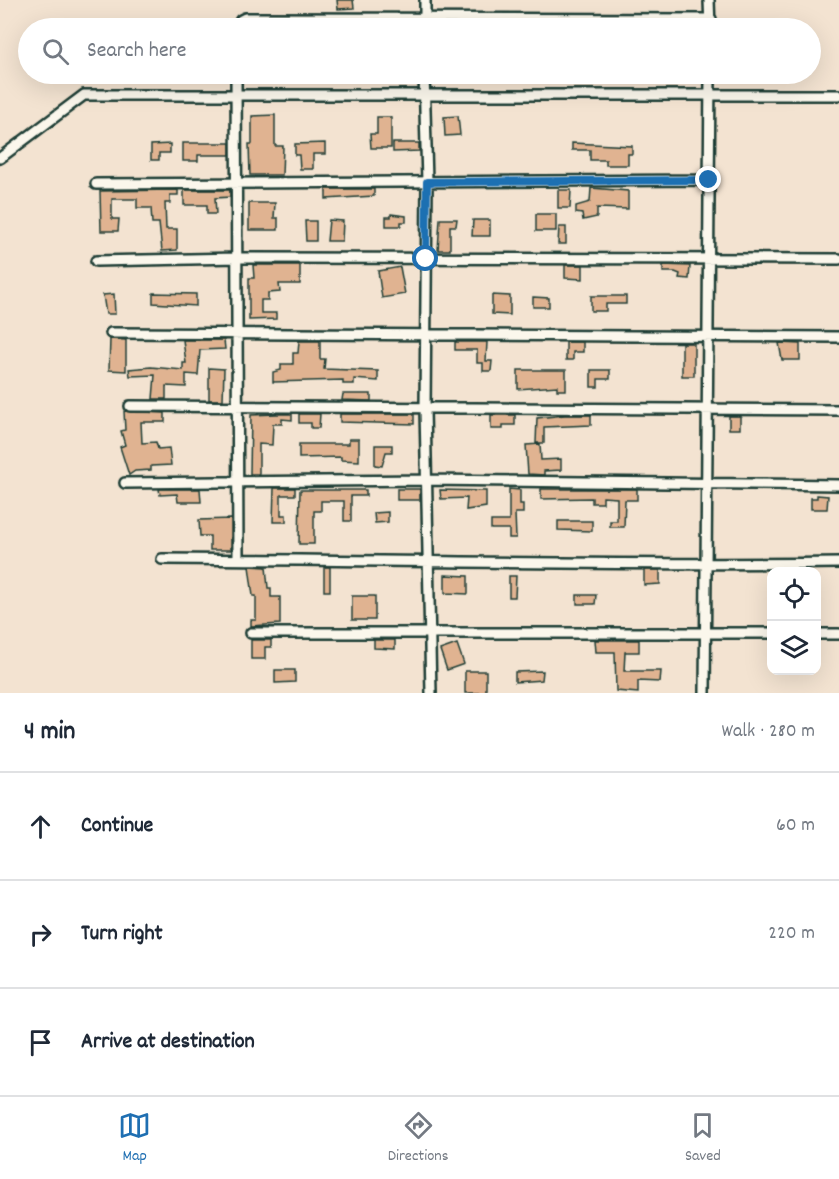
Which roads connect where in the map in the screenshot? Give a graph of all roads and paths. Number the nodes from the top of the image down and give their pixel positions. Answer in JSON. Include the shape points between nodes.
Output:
{"nodes":[{"id":1,"x":425,"y":0,"type":"edge"},
{"id":2,"x":709,"y":0,"type":"edge"},
{"id":3,"x":425,"y":18,"type":"edge"},
{"id":4,"x":710,"y":18,"type":"edge"},
{"id":5,"x":236,"y":84,"type":"edge"},
{"id":6,"x":424,"y":84,"type":"edge"},
{"id":7,"x":710,"y":84,"type":"edge"},
{"id":8,"x":236,"y":94,"type":"junction"},
{"id":9,"x":709,"y":94,"type":"junction"},
{"id":10,"x":424,"y":95,"type":"junction"},
{"id":11,"x":839,"y":95,"type":"edge"},
{"id":12,"x":0,"y":158,"type":"edge"},
{"id":13,"x":709,"y":180,"type":"junction"},
{"id":14,"x":238,"y":182,"type":"junction"},
{"id":15,"x":427,"y":182,"type":"junction"},
{"id":16,"x":96,"y":184,"type":"dead end"},
{"id":17,"x":237,"y":258,"type":"junction"},
{"id":18,"x":708,"y":258,"type":"junction"},
{"id":19,"x":426,"y":259,"type":"junction"},
{"id":20,"x":839,"y":259,"type":"edge"},
{"id":21,"x":96,"y":261,"type":"dead end"},
{"id":22,"x":237,"y":332,"type":"junction"},
{"id":23,"x":111,"y":333,"type":"dead end"},
{"id":24,"x":426,"y":334,"type":"junction"},
{"id":25,"x":708,"y":335,"type":"junction"},
{"id":26,"x":839,"y":337,"type":"edge"},
{"id":27,"x":130,"y":406,"type":"dead end"},
{"id":28,"x":238,"y":408,"type":"junction"},
{"id":29,"x":425,"y":409,"type":"junction"},
{"id":30,"x":707,"y":410,"type":"junction"},
{"id":31,"x":839,"y":410,"type":"edge"},
{"id":32,"x":426,"y":480,"type":"junction"},
{"id":33,"x":238,"y":482,"type":"junction"},
{"id":34,"x":125,"y":483,"type":"dead end"},
{"id":35,"x":707,"y":484,"type":"junction"},
{"id":36,"x":839,"y":485,"type":"edge"},
{"id":37,"x":162,"y":559,"type":"dead end"},
{"id":38,"x":238,"y":559,"type":"junction"},
{"id":39,"x":428,"y":560,"type":"junction"},
{"id":40,"x":839,"y":563,"type":"edge"},
{"id":41,"x":706,"y":565,"type":"junction"},
{"id":42,"x":706,"y":632,"type":"junction"},
{"id":43,"x":251,"y":633,"type":"dead end"},
{"id":44,"x":431,"y":633,"type":"junction"},
{"id":45,"x":767,"y":633,"type":"edge"},
{"id":46,"x":821,"y":634,"type":"edge"},
{"id":47,"x":839,"y":634,"type":"edge"},
{"id":48,"x":431,"y":693,"type":"edge"},
{"id":49,"x":705,"y":693,"type":"edge"}],
"edges":[{"from":1,"to":3,"type":"street"},
{"from":2,"to":4,"type":"street"},
{"from":5,"to":8,"type":"street"},
{"from":6,"to":10,"type":"street"},
{"from":7,"to":9,"type":"street"},
{"from":8,"to":10,"type":"street"},
{"from":8,"to":12,"type":"street","via":[[84,95]]},
{"from":8,"to":14,"type":"street"},
{"from":9,"to":10,"type":"street"},
{"from":9,"to":11,"type":"street"},
{"from":9,"to":13,"type":"street"},
{"from":10,"to":15,"type":"street"},
{"from":13,"to":15,"type":"street"},
{"from":13,"to":18,"type":"street"},
{"from":14,"to":15,"type":"street"},
{"from":14,"to":16,"type":"street"},
{"from":14,"to":17,"type":"street"},
{"from":15,"to":19,"type":"street"},
{"from":17,"to":19,"type":"street"},
{"from":17,"to":21,"type":"street"},
{"from":17,"to":22,"type":"street"},
{"from":18,"to":19,"type":"street"},
{"from":18,"to":20,"type":"street"},
{"from":18,"to":25,"type":"street"},
{"from":19,"to":24,"type":"street"},
{"from":22,"to":23,"type":"street"},
{"from":22,"to":24,"type":"street"},
{"from":22,"to":28,"type":"street"},
{"from":24,"to":25,"type":"street"},
{"from":24,"to":29,"type":"street"},
{"from":25,"to":26,"type":"street"},
{"from":25,"to":30,"type":"street"},
{"from":27,"to":28,"type":"street"},
{"from":28,"to":29,"type":"street"},
{"from":28,"to":33,"type":"street"},
{"from":29,"to":30,"type":"street"},
{"from":29,"to":32,"type":"street"},
{"from":30,"to":31,"type":"street"},
{"from":30,"to":35,"type":"street"},
{"from":32,"to":33,"type":"street"},
{"from":32,"to":35,"type":"street"},
{"from":32,"to":39,"type":"street"},
{"from":33,"to":34,"type":"street"},
{"from":33,"to":38,"type":"street"},
{"from":35,"to":36,"type":"street"},
{"from":35,"to":41,"type":"street"},
{"from":37,"to":38,"type":"street"},
{"from":38,"to":39,"type":"street"},
{"from":39,"to":41,"type":"street"},
{"from":39,"to":44,"type":"street"},
{"from":40,"to":41,"type":"street"},
{"from":41,"to":42,"type":"street"},
{"from":42,"to":44,"type":"street"},
{"from":42,"to":45,"type":"street"},
{"from":42,"to":49,"type":"street"},
{"from":43,"to":44,"type":"street"},
{"from":44,"to":48,"type":"street"},
{"from":46,"to":47,"type":"street"}]}
